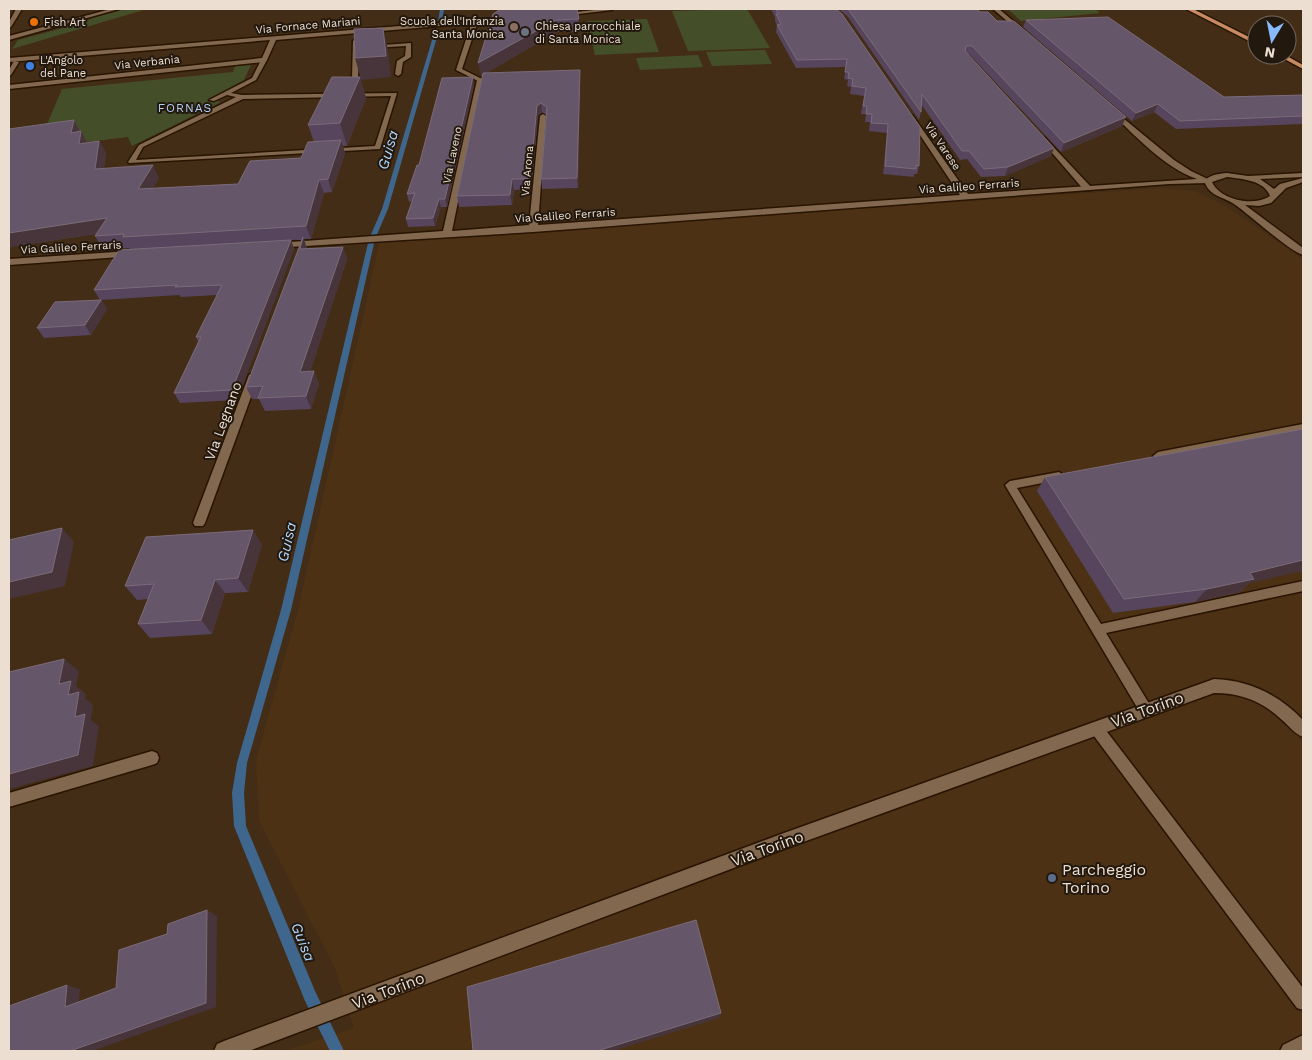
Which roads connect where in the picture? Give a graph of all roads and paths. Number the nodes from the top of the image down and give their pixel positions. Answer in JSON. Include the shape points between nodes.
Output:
{"nodes":[{"id":1,"x":19,"y":9,"type":"edge"},
{"id":2,"x":116,"y":9,"type":"edge"},
{"id":3,"x":996,"y":9,"type":"edge"},
{"id":4,"x":1189,"y":9,"type":"edge"},
{"id":5,"x":609,"y":10,"type":"dead end"},
{"id":6,"x":551,"y":15,"type":"edge"},
{"id":7,"x":513,"y":18,"type":"edge"},
{"id":8,"x":475,"y":21,"type":"junction"},
{"id":9,"x":9,"y":26,"type":"edge"},
{"id":10,"x":361,"y":31,"type":"junction"},
{"id":11,"x":1028,"y":36,"type":"edge"},
{"id":12,"x":9,"y":38,"type":"edge"},
{"id":13,"x":274,"y":38,"type":"junction"},
{"id":14,"x":1247,"y":38,"type":"edge"},
{"id":15,"x":356,"y":47,"type":"junction"},
{"id":16,"x":9,"y":60,"type":"edge"},
{"id":17,"x":264,"y":60,"type":"junction"},
{"id":18,"x":16,"y":62,"type":"dead end"},
{"id":19,"x":9,"y":74,"type":"edge"},
{"id":20,"x":398,"y":74,"type":"dead end"},
{"id":21,"x":355,"y":78,"type":"edge"},
{"id":22,"x":480,"y":80,"type":"joint"},
{"id":23,"x":9,"y":87,"type":"edge"},
{"id":24,"x":226,"y":93,"type":"junction"},
{"id":25,"x":242,"y":97,"type":"junction"},
{"id":26,"x":212,"y":100,"type":"dead end"},
{"id":27,"x":1106,"y":106,"type":"edge"},
{"id":28,"x":909,"y":113,"type":"edge"},
{"id":29,"x":544,"y":116,"type":"edge"},
{"id":30,"x":1038,"y":134,"type":"edge"},
{"id":31,"x":1156,"y":148,"type":"junction"},
{"id":32,"x":1303,"y":175,"type":"edge"},
{"id":33,"x":1219,"y":176,"type":"junction"},
{"id":34,"x":1245,"y":177,"type":"junction"},
{"id":35,"x":1303,"y":180,"type":"edge"},
{"id":36,"x":1209,"y":181,"type":"junction"},
{"id":37,"x":1122,"y":185,"type":"junction"},
{"id":38,"x":1087,"y":188,"type":"junction"},
{"id":39,"x":1212,"y":190,"type":"junction"},
{"id":40,"x":1274,"y":193,"type":"junction"},
{"id":41,"x":966,"y":197,"type":"junction"},
{"id":42,"x":1233,"y":200,"type":"junction"},
{"id":43,"x":1267,"y":208,"type":"junction"},
{"id":44,"x":533,"y":229,"type":"junction"},
{"id":45,"x":447,"y":234,"type":"junction"},
{"id":46,"x":1285,"y":238,"type":"junction"},
{"id":47,"x":266,"y":246,"type":"edge"},
{"id":48,"x":1303,"y":252,"type":"edge"},
{"id":49,"x":137,"y":254,"type":"edge"},
{"id":50,"x":9,"y":262,"type":"edge"},
{"id":51,"x":258,"y":365,"type":"edge"},
{"id":52,"x":1303,"y":427,"type":"edge"},
{"id":53,"x":1147,"y":458,"type":"edge"},
{"id":54,"x":1069,"y":474,"type":"edge"},
{"id":55,"x":199,"y":523,"type":"dead end"},
{"id":56,"x":1303,"y":586,"type":"edge"},
{"id":57,"x":1098,"y":630,"type":"junction"},
{"id":58,"x":1146,"y":710,"type":"junction"},
{"id":59,"x":1096,"y":728,"type":"junction"},
{"id":60,"x":1303,"y":730,"type":"edge"},
{"id":61,"x":152,"y":758,"type":"dead end"},
{"id":62,"x":9,"y":800,"type":"edge"},
{"id":63,"x":1303,"y":1002,"type":"edge"},
{"id":64,"x":1303,"y":1044,"type":"edge"},
{"id":65,"x":224,"y":1051,"type":"edge"},
{"id":66,"x":1289,"y":1051,"type":"edge"}],
"edges":[{"from":1,"to":9,"type":"street"},
{"from":2,"to":12,"type":"street"},
{"from":3,"to":11,"type":"street"},
{"from":4,"to":14,"type":"main road"},
{"from":5,"to":6,"type":"street"},
{"from":7,"to":8,"type":"street","name":"Via Fornace Mariani"},
{"from":8,"to":10,"type":"street","name":"Via Fornace Mariani"},
{"from":8,"to":22,"type":"lane","via":[[459,70]]},
{"from":10,"to":13,"type":"street","name":"Via Fornace Mariani"},
{"from":10,"to":15,"type":"lane"},
{"from":13,"to":16,"type":"street","name":"Via Fornace Mariani"},
{"from":13,"to":17,"type":"street"},
{"from":15,"to":20,"type":"lane","via":[[409,44],[408,57],[400,61]]},
{"from":15,"to":21,"type":"lane"},
{"from":17,"to":23,"type":"street","name":"Via Verbania"},
{"from":17,"to":24,"type":"lane","via":[[256,78]]},
{"from":18,"to":19,"type":"lane"},
{"from":22,"to":45,"type":"street","name":"Via Laveno"},
{"from":24,"to":25,"type":"lane"},
{"from":24,"to":26,"type":"lane"},
{"from":25,"to":25,"type":"lane","via":[[141,146],[131,162],[378,148],[395,94]]},
{"from":27,"to":31,"type":"street"},
{"from":28,"to":41,"type":"street","name":"Via Varese"},
{"from":29,"to":44,"type":"street","name":"Via Arona"},
{"from":30,"to":38,"type":"lane"},
{"from":31,"to":33,"type":"street","via":[[1183,164]]},
{"from":31,"to":36,"type":"street","via":[[1182,170]]},
{"from":32,"to":34,"type":"street"},
{"from":33,"to":34,"type":"street"},
{"from":33,"to":36,"type":"street"},
{"from":34,"to":40,"type":"street","via":[[1264,184]]},
{"from":35,"to":40,"type":"street","via":[[1283,186]]},
{"from":36,"to":37,"type":"street","name":"Via Galileo Ferraris"},
{"from":36,"to":39,"type":"street"},
{"from":37,"to":38,"type":"street","name":"Via Galileo Ferraris"},
{"from":37,"to":39,"type":"street","name":"Via Galileo Ferraris"},
{"from":38,"to":41,"type":"street","name":"Via Galileo Ferraris"},
{"from":39,"to":42,"type":"street","name":"Via Galileo Ferraris"},
{"from":40,"to":43,"type":"street"},
{"from":41,"to":44,"type":"street","name":"Via Galileo Ferraris"},
{"from":42,"to":43,"type":"street"},
{"from":42,"to":46,"type":"street"},
{"from":43,"to":46,"type":"street"},
{"from":44,"to":45,"type":"street","name":"Via Galileo Ferraris"},
{"from":45,"to":47,"type":"street","name":"Via Galileo Ferraris","via":[[302,249]]},
{"from":46,"to":48,"type":"street"},
{"from":49,"to":50,"type":"street","name":"Via Galileo Ferraris"},
{"from":51,"to":55,"type":"street","name":"Via Legnano"},
{"from":52,"to":53,"type":"lane"},
{"from":54,"to":57,"type":"lane","via":[[1010,486]]},
{"from":56,"to":57,"type":"lane"},
{"from":57,"to":58,"type":"lane"},
{"from":58,"to":59,"type":"street","name":"Via Torino"},
{"from":58,"to":60,"type":"street","name":"Via Torino","via":[[1214,686],[1227,685],[1271,701]]},
{"from":59,"to":63,"type":"lane"},
{"from":59,"to":65,"type":"street","name":"Via Torino"},
{"from":61,"to":62,"type":"lane"},
{"from":64,"to":66,"type":"lane"}]}
